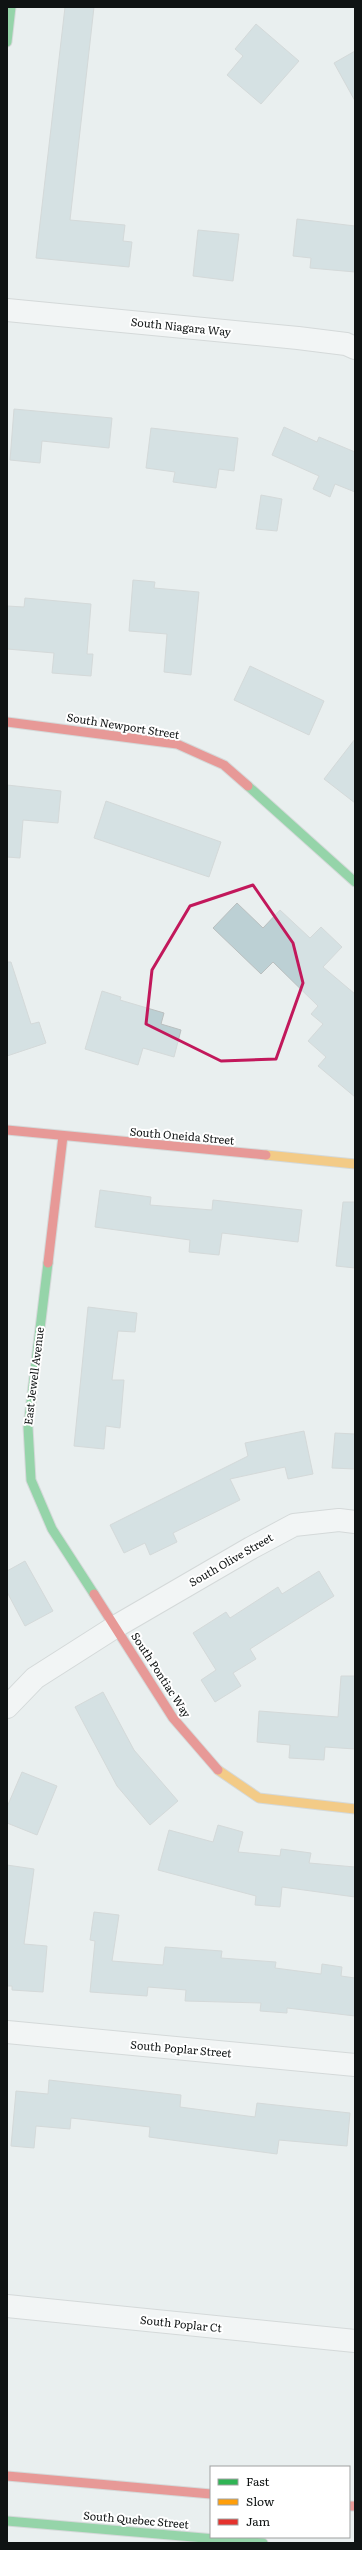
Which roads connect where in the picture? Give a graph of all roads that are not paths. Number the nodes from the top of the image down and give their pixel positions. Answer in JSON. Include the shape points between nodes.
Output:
{"nodes":[{"id":1,"x":11,"y":7,"type":"edge"},
{"id":2,"x":7,"y":42,"type":"edge"},
{"id":3,"x":7,"y":310,"type":"edge"},
{"id":4,"x":355,"y":348,"type":"edge"},
{"id":5,"x":7,"y":722,"type":"edge"},
{"id":6,"x":355,"y":882,"type":"edge"},
{"id":7,"x":7,"y":1130,"type":"edge"},
{"id":8,"x":63,"y":1136,"type":"junction"},
{"id":9,"x":355,"y":1164,"type":"edge"},
{"id":10,"x":355,"y":1522,"type":"edge"},
{"id":11,"x":115,"y":1627,"type":"junction"},
{"id":12,"x":7,"y":1708,"type":"edge"},
{"id":13,"x":355,"y":1809,"type":"edge"},
{"id":14,"x":7,"y":2032,"type":"edge"},
{"id":15,"x":355,"y":2065,"type":"edge"},
{"id":16,"x":7,"y":2306,"type":"edge"},
{"id":17,"x":355,"y":2342,"type":"edge"},
{"id":18,"x":7,"y":2476,"type":"edge"},
{"id":19,"x":210,"y":2494,"type":"edge"},
{"id":20,"x":7,"y":2521,"type":"edge"},
{"id":21,"x":263,"y":2543,"type":"edge"}],
"edges":[{"from":1,"to":2,"type":"street"},
{"from":3,"to":4,"type":"street","name":"South Niagara Way","via":[[298,338],[346,344]]},
{"from":5,"to":6,"type":"street","name":"South Newport Street","via":[[177,744],[224,765]]},
{"from":7,"to":8,"type":"street","name":"South Oneida Street"},
{"from":8,"to":9,"type":"street","name":"South Oneida Street"},
{"from":8,"to":11,"type":"street","name":"East Jewell Avenue","via":[[28,1427],[31,1480],[52,1529]]},
{"from":10,"to":11,"type":"street","name":"South Olive Street","via":[[339,1520],[294,1525]]},
{"from":11,"to":12,"type":"street","via":[[35,1678]]},
{"from":11,"to":13,"type":"street","name":"South Pontiac Way","via":[[173,1718],[220,1772],[259,1798]]},
{"from":14,"to":15,"type":"street","name":"South Poplar Street"},
{"from":16,"to":17,"type":"street","name":"South Poplar Ct"},
{"from":18,"to":19,"type":"street"},
{"from":20,"to":21,"type":"street","name":"South Quebec Street"}]}
